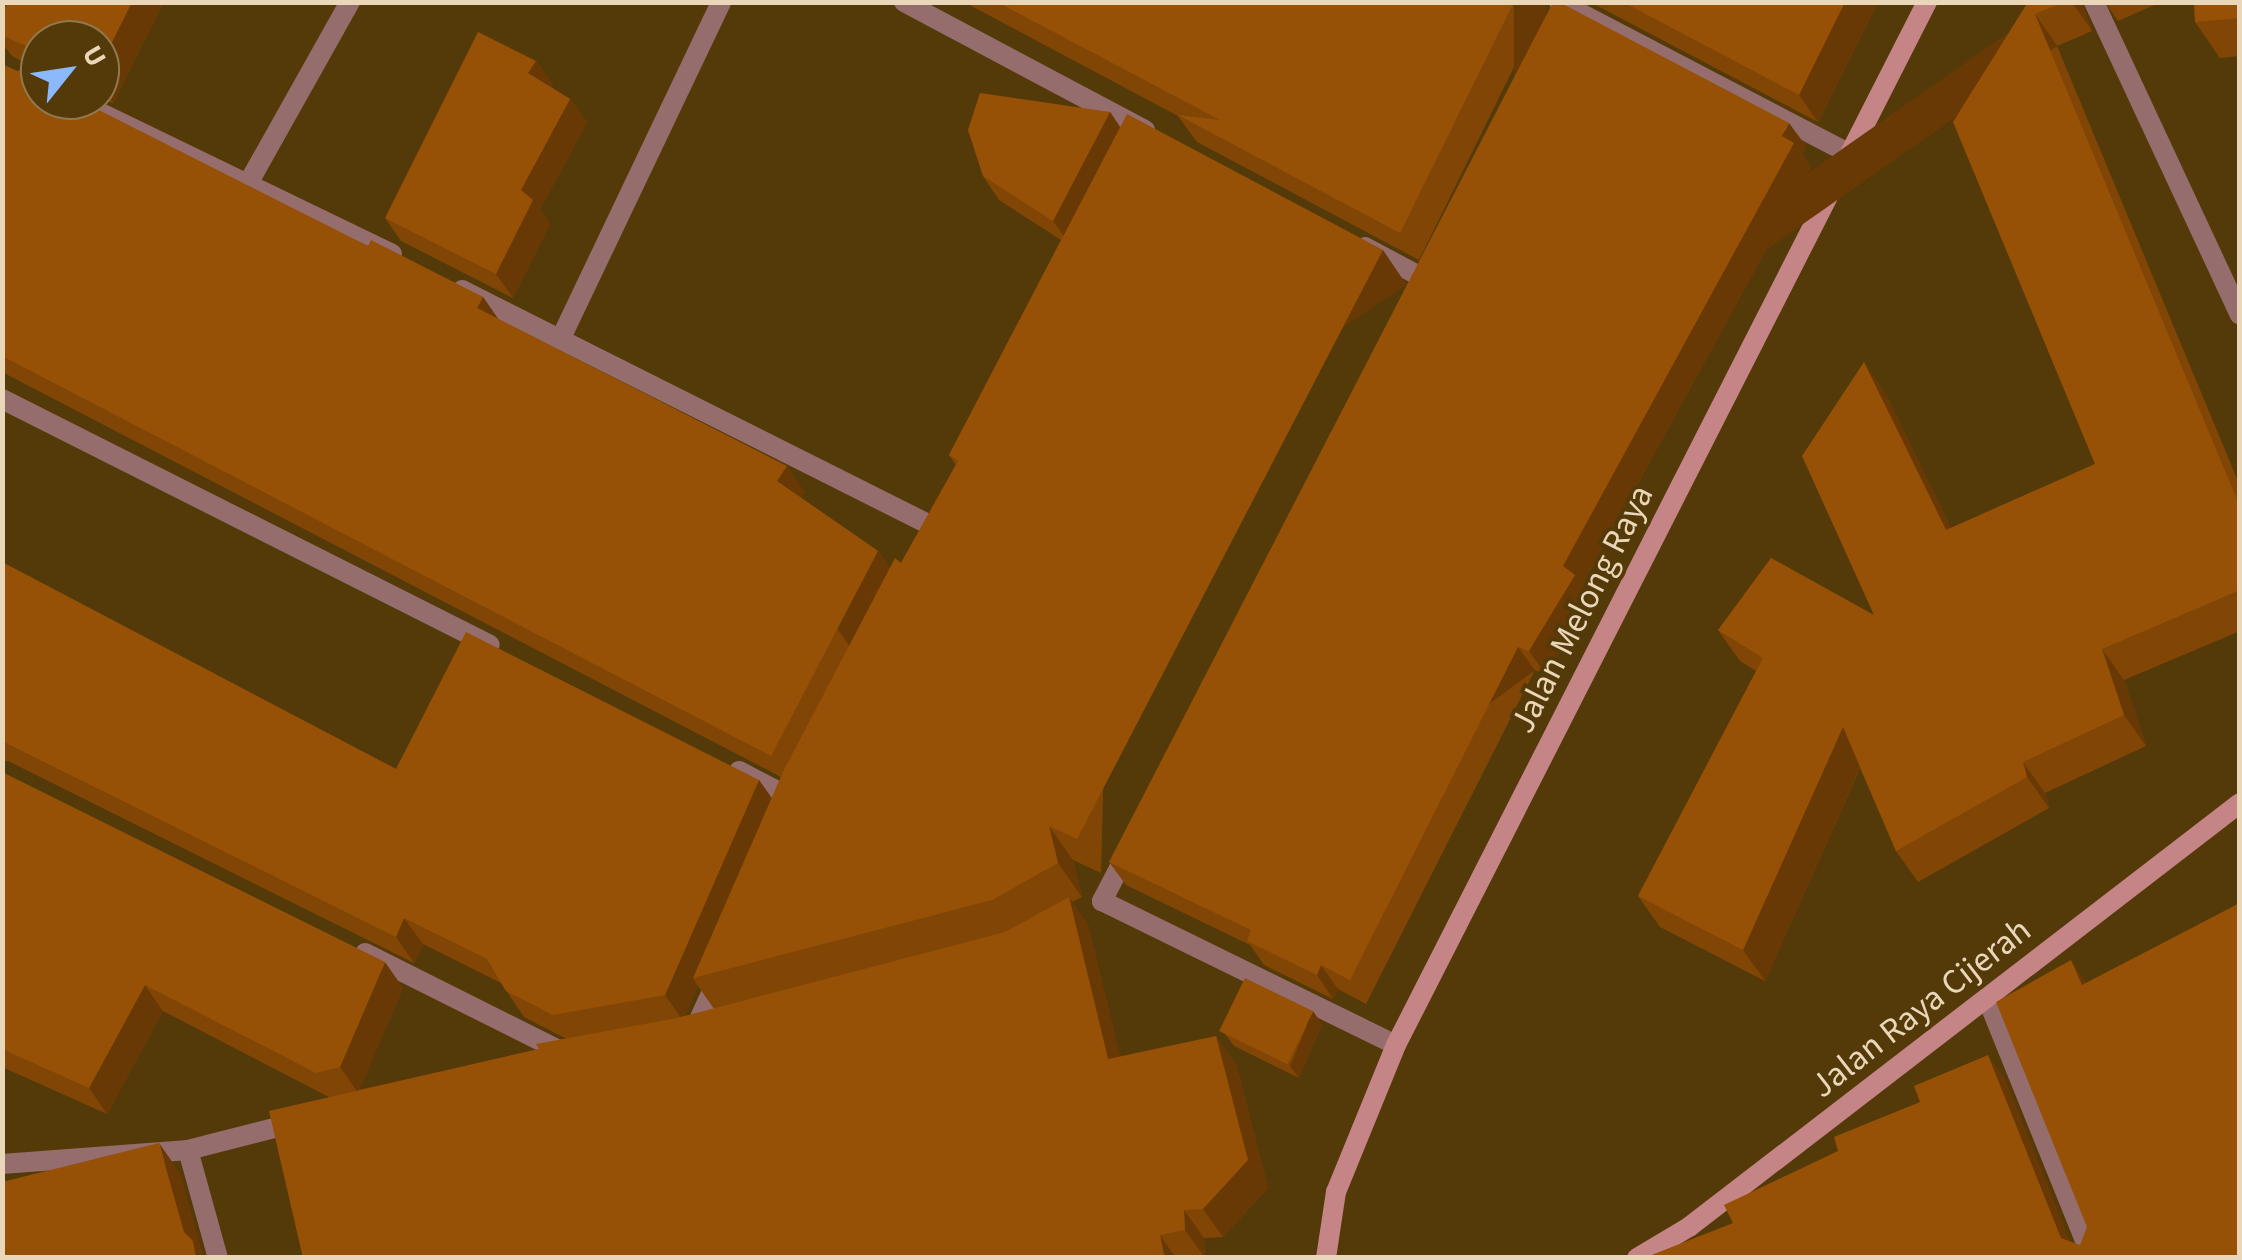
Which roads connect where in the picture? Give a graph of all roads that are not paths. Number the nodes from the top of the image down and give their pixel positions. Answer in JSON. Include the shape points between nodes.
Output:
{"nodes":[{"id":1,"x":350,"y":2,"type":"edge"},
{"id":2,"x":721,"y":2,"type":"edge"},
{"id":3,"x":904,"y":2,"type":"edge"},
{"id":4,"x":1927,"y":2,"type":"edge"},
{"id":5,"x":2094,"y":2,"type":"edge"},
{"id":6,"x":1560,"y":10,"type":"edge"},
{"id":7,"x":118,"y":120,"type":"edge"},
{"id":8,"x":1147,"y":138,"type":"edge"},
{"id":9,"x":1850,"y":154,"type":"junction"},
{"id":10,"x":250,"y":180,"type":"junction"},
{"id":11,"x":1337,"y":232,"type":"edge"},
{"id":12,"x":405,"y":260,"type":"edge"},
{"id":13,"x":439,"y":278,"type":"edge"},
{"id":14,"x":1407,"y":314,"type":"edge"},
{"id":15,"x":2240,"y":315,"type":"edge"},
{"id":16,"x":560,"y":340,"type":"junction"},
{"id":17,"x":2,"y":399,"type":"edge"},
{"id":18,"x":936,"y":528,"type":"edge"},
{"id":19,"x":513,"y":657,"type":"edge"},
{"id":20,"x":724,"y":764,"type":"edge"},
{"id":21,"x":795,"y":800,"type":"edge"},
{"id":22,"x":2240,"y":803,"type":"edge"},
{"id":23,"x":1138,"y":832,"type":"edge"},
{"id":24,"x":340,"y":941,"type":"edge"},
{"id":25,"x":725,"y":962,"type":"edge"},
{"id":26,"x":1988,"y":998,"type":"junction"},
{"id":27,"x":732,"y":1023,"type":"edge"},
{"id":28,"x":1396,"y":1046,"type":"junction"},
{"id":29,"x":532,"y":1064,"type":"edge"},
{"id":30,"x":327,"y":1115,"type":"edge"},
{"id":31,"x":188,"y":1150,"type":"junction"},
{"id":32,"x":2,"y":1164,"type":"edge"},
{"id":33,"x":218,"y":1258,"type":"edge"},
{"id":34,"x":1326,"y":1258,"type":"edge"},
{"id":35,"x":1636,"y":1258,"type":"edge"},
{"id":36,"x":2092,"y":1258,"type":"edge"}],
"edges":[{"from":1,"to":10,"type":"street"},
{"from":2,"to":16,"type":"street"},
{"from":3,"to":8,"type":"street"},
{"from":4,"to":9,"type":"main road","name":"Jalan Melong Raya"},
{"from":5,"to":15,"type":"street"},
{"from":6,"to":9,"type":"street"},
{"from":7,"to":10,"type":"street"},
{"from":9,"to":28,"type":"main road","name":"Jalan Melong Raya"},
{"from":10,"to":12,"type":"street"},
{"from":11,"to":14,"type":"street","via":[[1429,270]]},
{"from":13,"to":16,"type":"street"},
{"from":16,"to":18,"type":"street"},
{"from":17,"to":19,"type":"street"},
{"from":20,"to":21,"type":"street"},
{"from":22,"to":26,"type":"main road","name":"Jalan Raya Cijerah"},
{"from":23,"to":28,"type":"street","via":[[1094,906]]},
{"from":24,"to":29,"type":"street","via":[[578,1053]]},
{"from":25,"to":27,"type":"street","via":[[684,1035]]},
{"from":26,"to":35,"type":"main road","name":"Jalan Raya Cijerah","via":[[1689,1227]]},
{"from":26,"to":36,"type":"street"},
{"from":28,"to":34,"type":"main road","name":"Jalan Melong Raya","via":[[1336,1192]]},
{"from":30,"to":31,"type":"street"},
{"from":31,"to":32,"type":"street"},
{"from":31,"to":33,"type":"street"}]}
